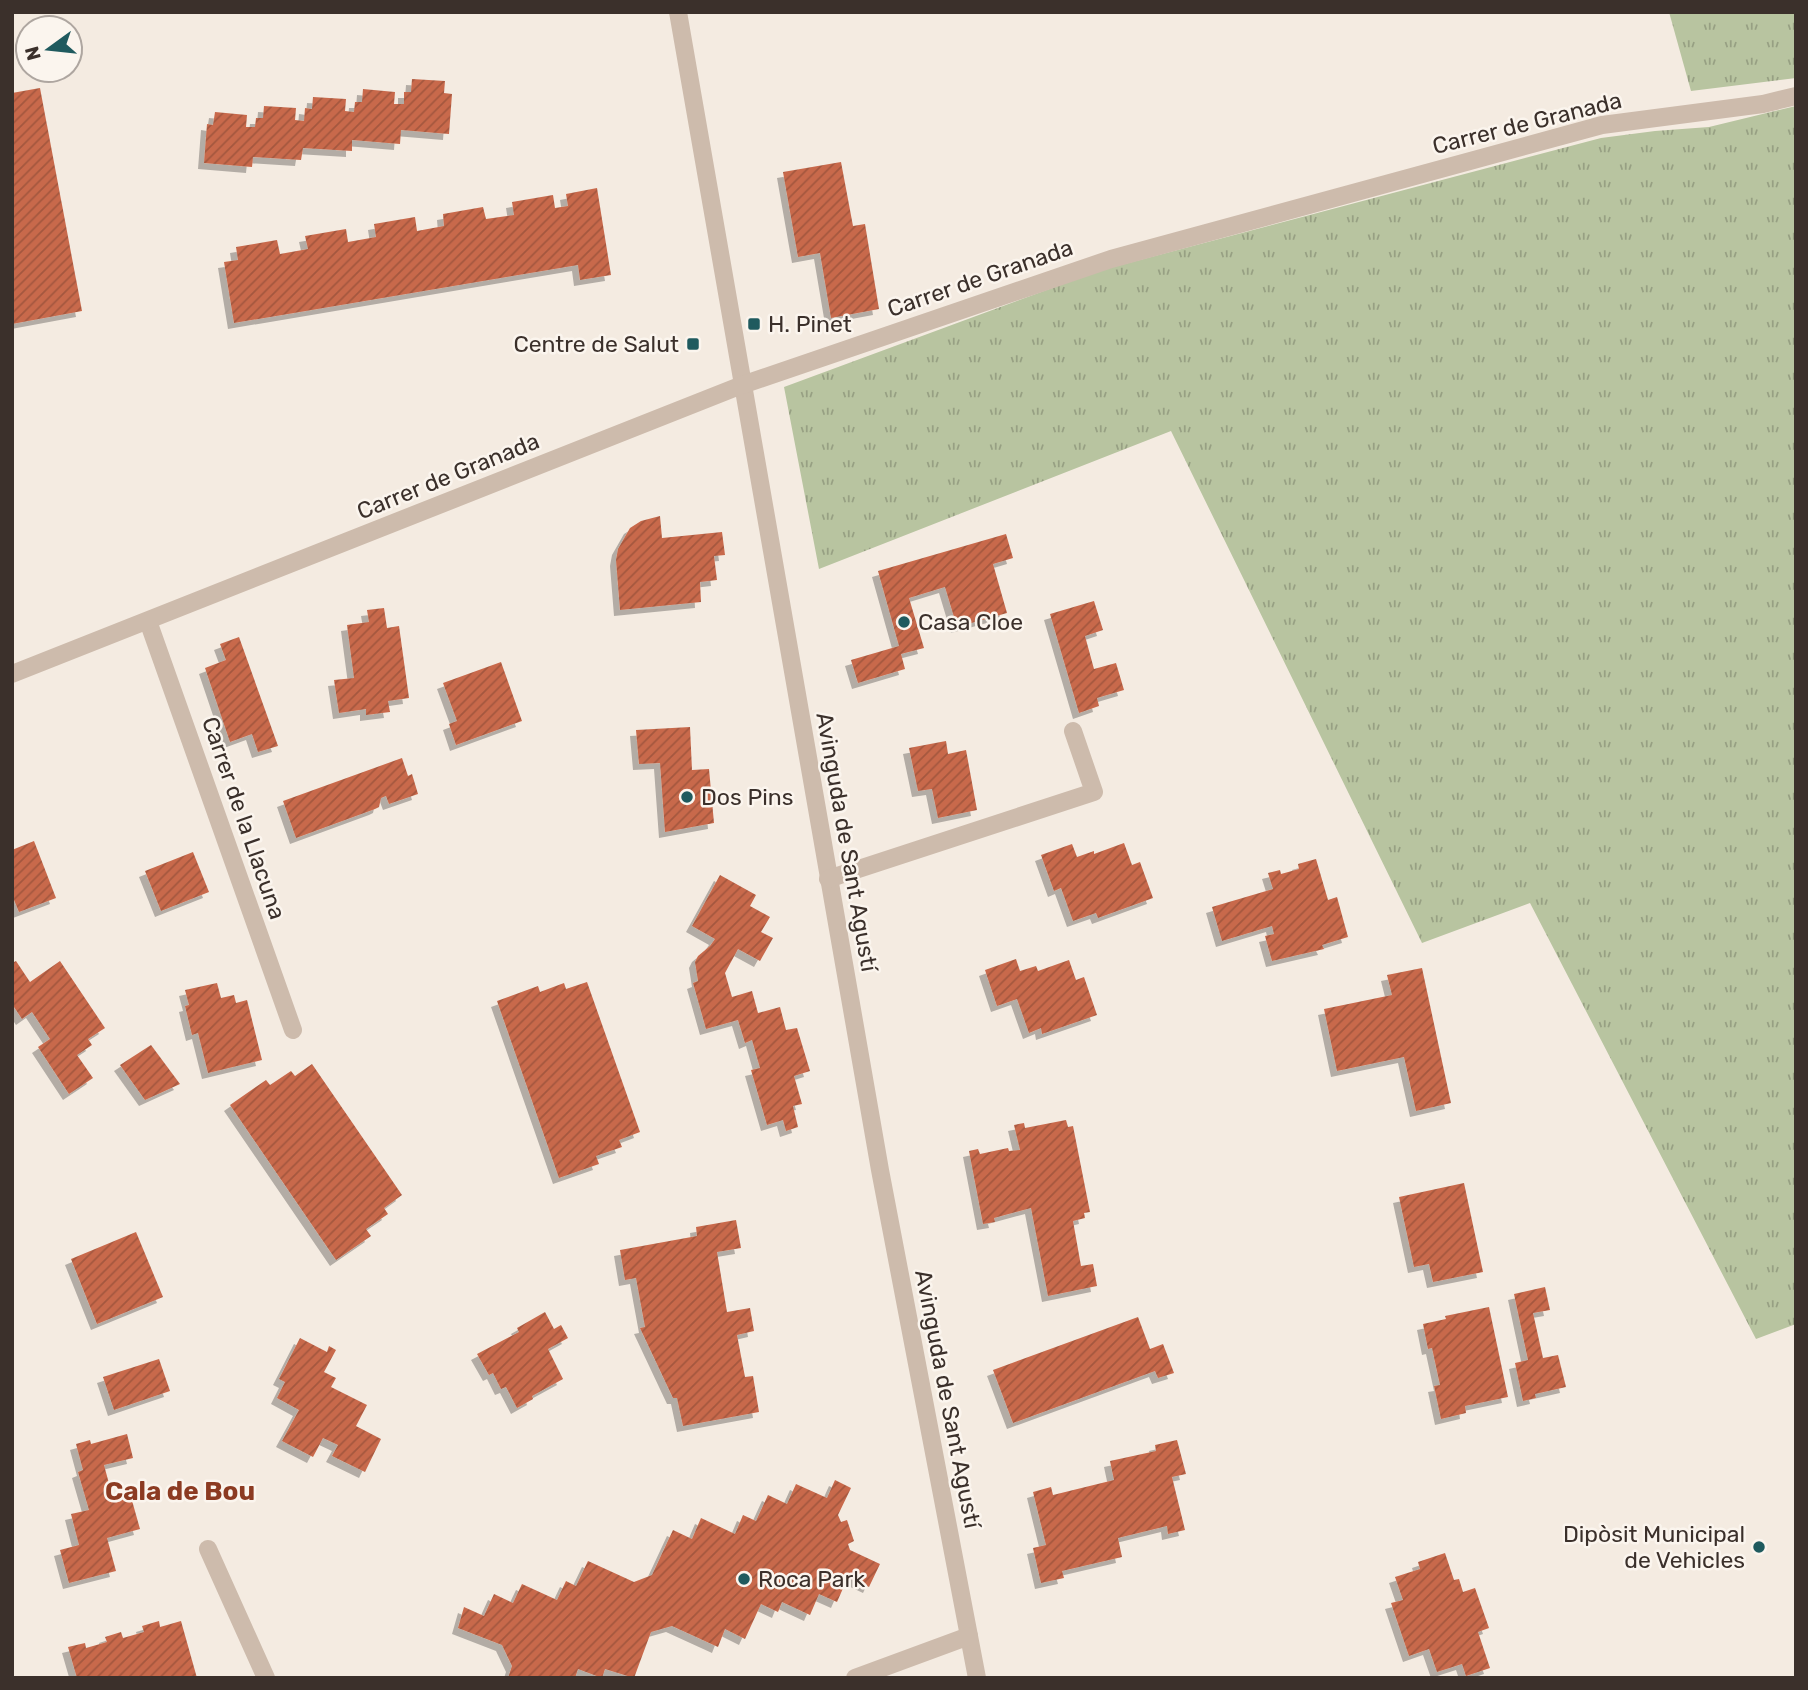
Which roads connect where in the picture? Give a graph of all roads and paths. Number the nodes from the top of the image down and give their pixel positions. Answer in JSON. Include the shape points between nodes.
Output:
{"nodes":[{"id":1,"x":678,"y":12,"type":"edge"},
{"id":2,"x":1796,"y":96,"type":"edge"},
{"id":3,"x":742,"y":386,"type":"junction"},
{"id":4,"x":148,"y":621,"type":"junction"},
{"id":5,"x":12,"y":674,"type":"edge"},
{"id":6,"x":1073,"y":731,"type":"dead end"},
{"id":7,"x":828,"y":879,"type":"junction"},
{"id":8,"x":293,"y":1031,"type":"dead end"},
{"id":9,"x":208,"y":1549,"type":"dead end"},
{"id":10,"x":969,"y":1636,"type":"junction"},
{"id":11,"x":265,"y":1678,"type":"edge"},
{"id":12,"x":855,"y":1678,"type":"edge"},
{"id":13,"x":977,"y":1678,"type":"edge"}],
"edges":[{"from":1,"to":3,"type":"street","name":"Avinguda de Sant Agustí"},
{"from":2,"to":3,"type":"street","name":"Carrer de Granada","via":[[1602,125],[1125,255]]},
{"from":3,"to":4,"type":"street","name":"Carrer de Granada"},
{"from":3,"to":7,"type":"street","name":"Avinguda de Sant Agustí"},
{"from":4,"to":5,"type":"street","name":"Carrer de Granada"},
{"from":4,"to":8,"type":"street","name":"Carrer de la Llacuna"},
{"from":6,"to":7,"type":"street","via":[[1094,792]]},
{"from":7,"to":10,"type":"street","name":"Avinguda de Sant Agustí"},
{"from":9,"to":11,"type":"street"},
{"from":10,"to":12,"type":"street"},
{"from":10,"to":13,"type":"street","name":"Avinguda de Sant Agustí"}]}
